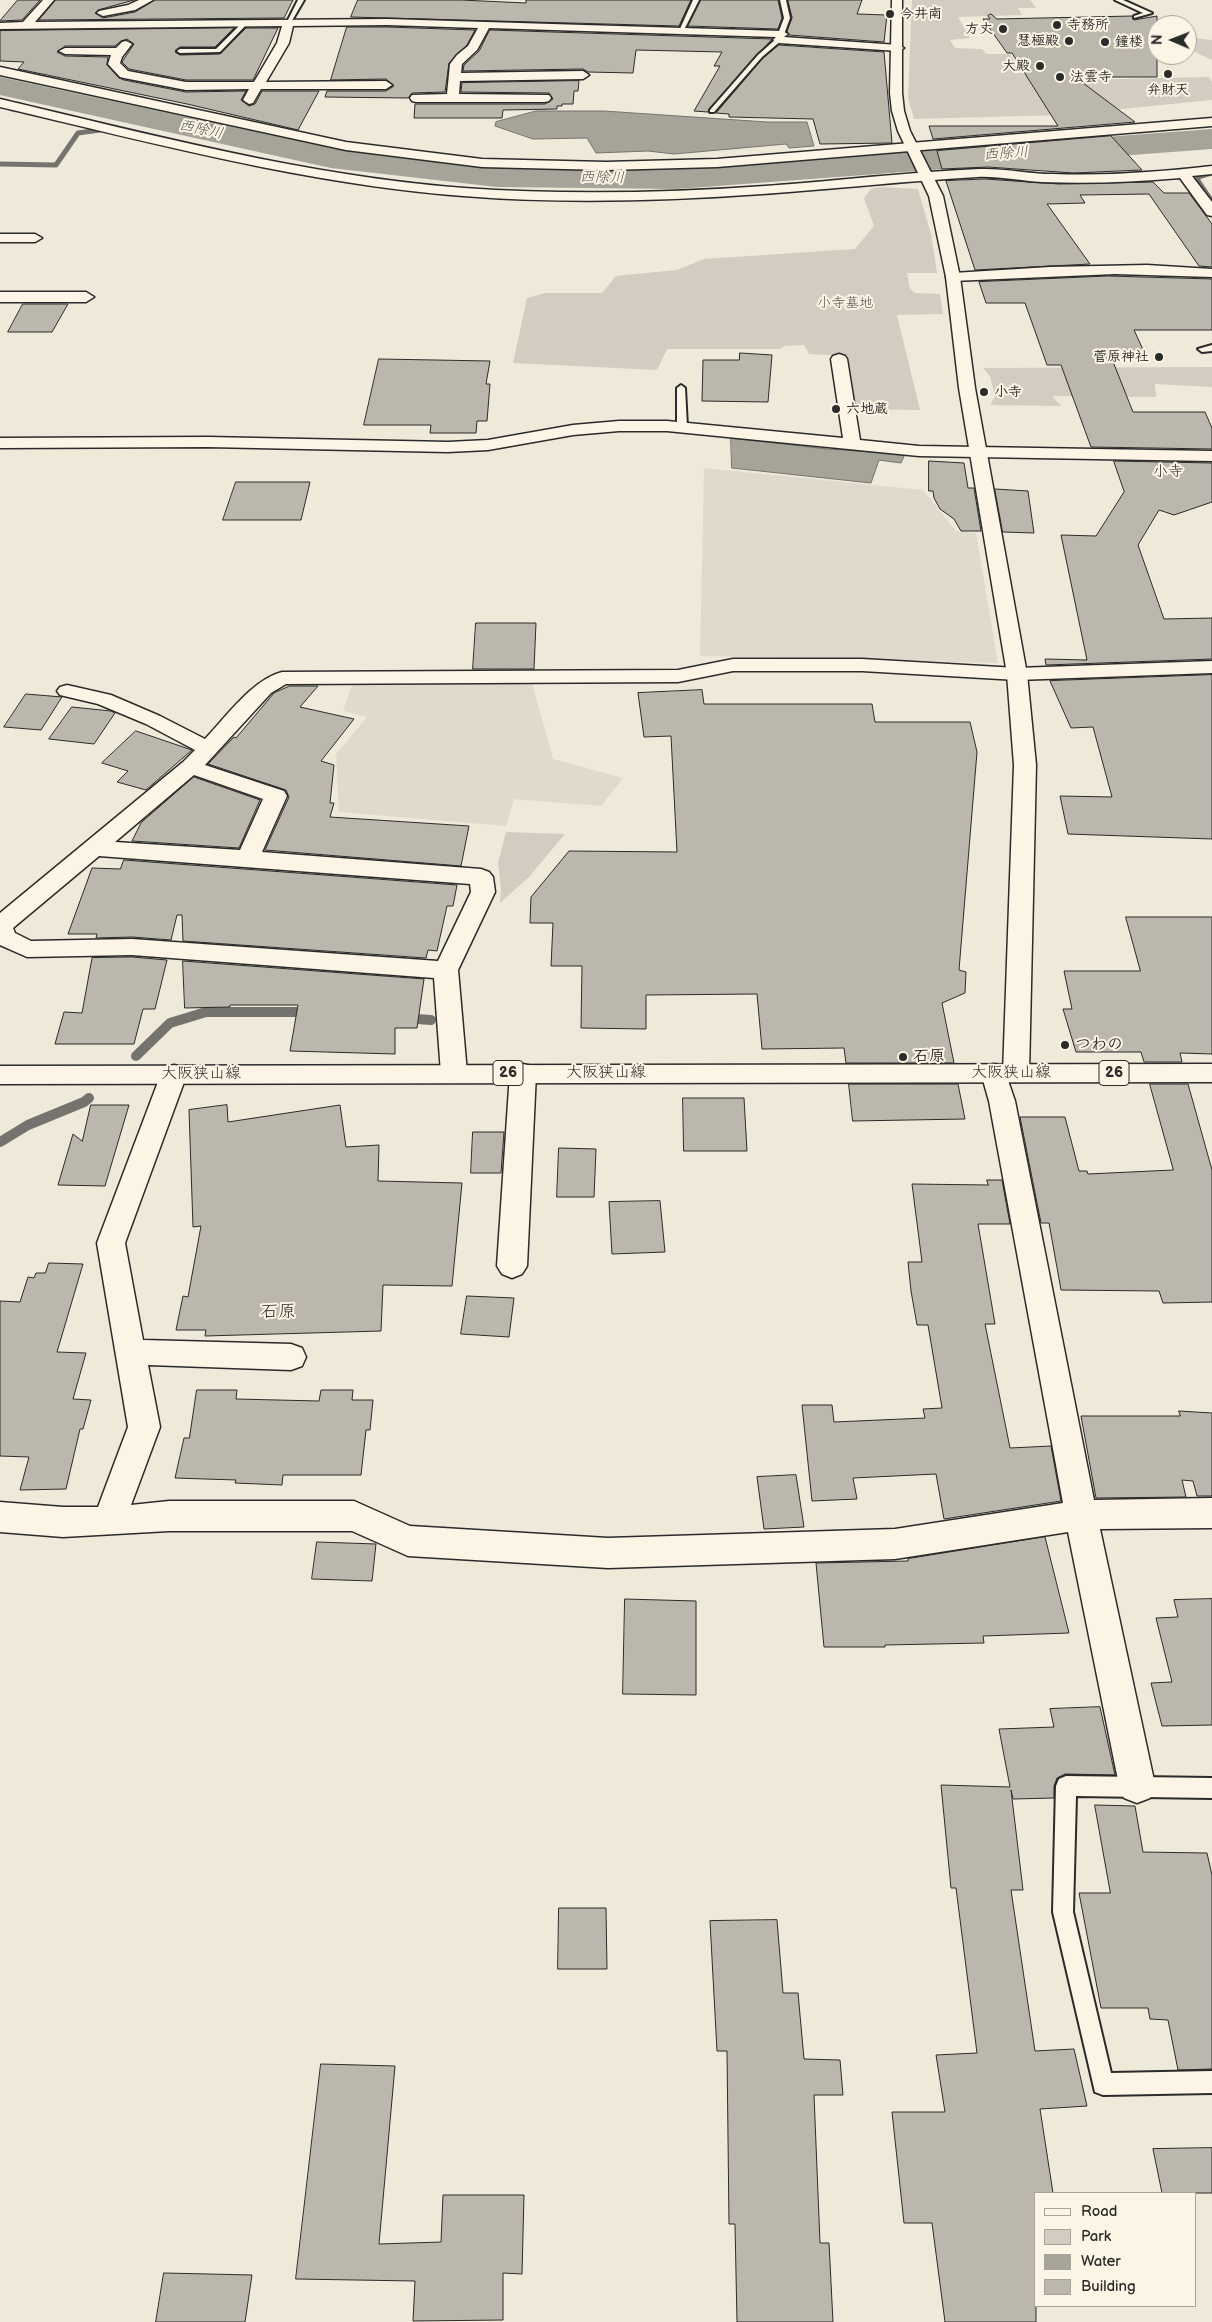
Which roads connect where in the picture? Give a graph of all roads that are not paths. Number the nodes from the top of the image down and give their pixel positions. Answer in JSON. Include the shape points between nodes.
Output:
{"nodes":[{"id":1,"x":49,"y":0,"type":"edge"},
{"id":2,"x":301,"y":0,"type":"edge"},
{"id":3,"x":696,"y":0,"type":"edge"},
{"id":4,"x":783,"y":0,"type":"edge"},
{"id":5,"x":897,"y":0,"type":"edge"},
{"id":6,"x":1118,"y":0,"type":"edge"},
{"id":7,"x":146,"y":1,"type":"edge"},
{"id":8,"x":95,"y":2,"type":"dead end"},
{"id":9,"x":1136,"y":17,"type":"dead end"},
{"id":10,"x":245,"y":23,"type":"junction"},
{"id":11,"x":288,"y":23,"type":"junction"},
{"id":12,"x":27,"y":24,"type":"junction"},
{"id":13,"x":50,"y":24,"type":"junction"},
{"id":14,"x":486,"y":24,"type":"junction"},
{"id":15,"x":0,"y":26,"type":"edge"},
{"id":16,"x":681,"y":30,"type":"junction"},
{"id":17,"x":780,"y":38,"type":"junction"},
{"id":18,"x":898,"y":48,"type":"junction"},
{"id":19,"x":65,"y":50,"type":"dead end"},
{"id":20,"x":180,"y":51,"type":"dead end"},
{"id":21,"x":0,"y":71,"type":"edge"},
{"id":22,"x":583,"y":75,"type":"dead end"},
{"id":23,"x":455,"y":77,"type":"junction"},
{"id":24,"x":386,"y":85,"type":"dead end"},
{"id":25,"x":256,"y":87,"type":"junction"},
{"id":26,"x":416,"y":98,"type":"dead end"},
{"id":27,"x":545,"y":98,"type":"dead end"},
{"id":28,"x":452,"y":102,"type":"junction"},
{"id":29,"x":0,"y":103,"type":"edge"},
{"id":30,"x":712,"y":111,"type":"dead end"},
{"id":31,"x":1212,"y":122,"type":"edge"},
{"id":32,"x":236,"y":123,"type":"junction"},
{"id":33,"x":202,"y":140,"type":"junction"},
{"id":34,"x":912,"y":148,"type":"junction"},
{"id":35,"x":1212,"y":170,"type":"edge"},
{"id":36,"x":924,"y":174,"type":"junction"},
{"id":37,"x":1184,"y":174,"type":"junction"},
{"id":38,"x":1212,"y":212,"type":"edge"},
{"id":39,"x":0,"y":238,"type":"edge"},
{"id":40,"x":35,"y":238,"type":"dead end"},
{"id":41,"x":1212,"y":272,"type":"edge"},
{"id":42,"x":953,"y":277,"type":"junction"},
{"id":43,"x":0,"y":296,"type":"edge"},
{"id":44,"x":86,"y":297,"type":"dead end"},
{"id":45,"x":839,"y":360,"type":"dead end"},
{"id":46,"x":681,"y":388,"type":"dead end"},
{"id":47,"x":682,"y":427,"type":"junction"},
{"id":48,"x":0,"y":443,"type":"edge"},
{"id":49,"x":852,"y":444,"type":"junction"},
{"id":50,"x":978,"y":453,"type":"junction"},
{"id":51,"x":1212,"y":456,"type":"edge"},
{"id":52,"x":1212,"y":667,"type":"edge"},
{"id":53,"x":1017,"y":674,"type":"junction"},
{"id":54,"x":67,"y":691,"type":"dead end"},
{"id":55,"x":208,"y":749,"type":"junction"},
{"id":56,"x":191,"y":767,"type":"junction"},
{"id":57,"x":94,"y":848,"type":"junction"},
{"id":58,"x":248,"y":858,"type":"junction"},
{"id":59,"x":0,"y":926,"type":"edge"},
{"id":60,"x":446,"y":970,"type":"junction"},
{"id":61,"x":454,"y":1073,"type":"junction"},
{"id":62,"x":522,"y":1073,"type":"junction"},
{"id":63,"x":1005,"y":1073,"type":"junction"},
{"id":64,"x":1212,"y":1073,"type":"edge"},
{"id":65,"x":174,"y":1074,"type":"junction"},
{"id":66,"x":0,"y":1075,"type":"edge"},
{"id":67,"x":512,"y":1266,"type":"dead end"},
{"id":68,"x":130,"y":1352,"type":"junction"},
{"id":69,"x":291,"y":1356,"type":"dead end"},
{"id":70,"x":1212,"y":1513,"type":"edge"},
{"id":71,"x":1081,"y":1515,"type":"junction"},
{"id":72,"x":0,"y":1517,"type":"edge"},
{"id":73,"x":108,"y":1521,"type":"junction"},
{"id":74,"x":1137,"y":1785,"type":"junction"},
{"id":75,"x":1212,"y":1788,"type":"edge"},
{"id":76,"x":1212,"y":2082,"type":"edge"}],
"edges":[{"from":1,"to":12,"type":"street"},
{"from":2,"to":11,"type":"lane"},
{"from":3,"to":16,"type":"lane"},
{"from":4,"to":17,"type":"lane","via":[[787,18]]},
{"from":5,"to":18,"type":"street"},
{"from":6,"to":9,"type":"lane","via":[[1149,13]]},
{"from":7,"to":8,"type":"street"},
{"from":7,"to":13,"type":"street","via":[[131,8]]},
{"from":10,"to":11,"type":"street"},
{"from":10,"to":13,"type":"street"},
{"from":10,"to":20,"type":"lane","via":[[218,51]]},
{"from":11,"to":14,"type":"street"},
{"from":11,"to":25,"type":"street","via":[[283,43]]},
{"from":12,"to":13,"type":"street"},
{"from":12,"to":15,"type":"street"},
{"from":14,"to":16,"type":"street"},
{"from":14,"to":23,"type":"street","via":[[473,48],[456,64]]},
{"from":16,"to":17,"type":"street"},
{"from":17,"to":18,"type":"street"},
{"from":17,"to":30,"type":"lane"},
{"from":18,"to":34,"type":"street","via":[[898,112]]},
{"from":19,"to":25,"type":"street","via":[[123,48],[114,64],[124,74],[144,79],[186,86]]},
{"from":21,"to":32,"type":"street"},
{"from":22,"to":23,"type":"street"},
{"from":23,"to":28,"type":"street"},
{"from":24,"to":25,"type":"street"},
{"from":25,"to":32,"type":"street"},
{"from":26,"to":28,"type":"street"},
{"from":27,"to":28,"type":"street"},
{"from":29,"to":33,"type":"street"},
{"from":31,"to":34,"type":"street"},
{"from":32,"to":33,"type":"street"},
{"from":32,"to":34,"type":"street","via":[[346,146],[491,163],[606,166],[717,163]]},
{"from":33,"to":36,"type":"street","via":[[312,172],[463,192],[671,195]]},
{"from":34,"to":36,"type":"street"},
{"from":35,"to":37,"type":"street"},
{"from":36,"to":37,"type":"street","via":[[1105,178]]},
{"from":36,"to":42,"type":"street","via":[[936,196]]},
{"from":37,"to":38,"type":"street"},
{"from":39,"to":40,"type":"street"},
{"from":41,"to":42,"type":"street","via":[[1118,270]]},
{"from":42,"to":50,"type":"street"},
{"from":43,"to":44,"type":"street"},
{"from":45,"to":49,"type":"street"},
{"from":46,"to":47,"type":"lane"},
{"from":47,"to":48,"type":"street","via":[[619,426],[572,430],[448,447],[208,442]]},
{"from":47,"to":49,"type":"street"},
{"from":49,"to":50,"type":"street"},
{"from":50,"to":51,"type":"street"},
{"from":50,"to":53,"type":"street"},
{"from":52,"to":53,"type":"street"},
{"from":53,"to":55,"type":"street","via":[[862,665],[733,665],[678,676],[282,678],[264,689]]},
{"from":53,"to":63,"type":"street","via":[[1025,765]]},
{"from":54,"to":55,"type":"street","via":[[104,699]]},
{"from":55,"to":56,"type":"street"},
{"from":56,"to":57,"type":"street"},
{"from":56,"to":58,"type":"street","via":[[276,796]]},
{"from":57,"to":58,"type":"street"},
{"from":57,"to":59,"type":"street"},
{"from":58,"to":60,"type":"street","via":[[481,878],[483,892]]},
{"from":59,"to":60,"type":"street","via":[[6,938],[26,949],[132,947]]},
{"from":60,"to":61,"type":"street"},
{"from":61,"to":62,"type":"street","name":"大阪狭山線","number":"26"},
{"from":61,"to":65,"type":"street","name":"大阪狭山線","number":"26"},
{"from":62,"to":63,"type":"street","name":"大阪狭山線","number":"26"},
{"from":62,"to":67,"type":"street"},
{"from":63,"to":64,"type":"street","name":"大阪狭山線","number":"26"},
{"from":63,"to":71,"type":"street","via":[[1002,1101]]},
{"from":65,"to":66,"type":"street","name":"大阪狭山線","number":"26"},
{"from":65,"to":68,"type":"street","via":[[111,1243]]},
{"from":68,"to":69,"type":"street"},
{"from":68,"to":73,"type":"street","via":[[144,1427]]},
{"from":70,"to":71,"type":"street"},
{"from":71,"to":73,"type":"street","via":[[895,1544],[608,1553],[408,1541],[354,1516],[169,1516]]},
{"from":71,"to":74,"type":"street"},
{"from":72,"to":73,"type":"street","via":[[63,1522]]},
{"from":74,"to":75,"type":"lane"},
{"from":74,"to":76,"type":"lane","via":[[1066,1786],[1063,1912],[1103,2084]]}]}
